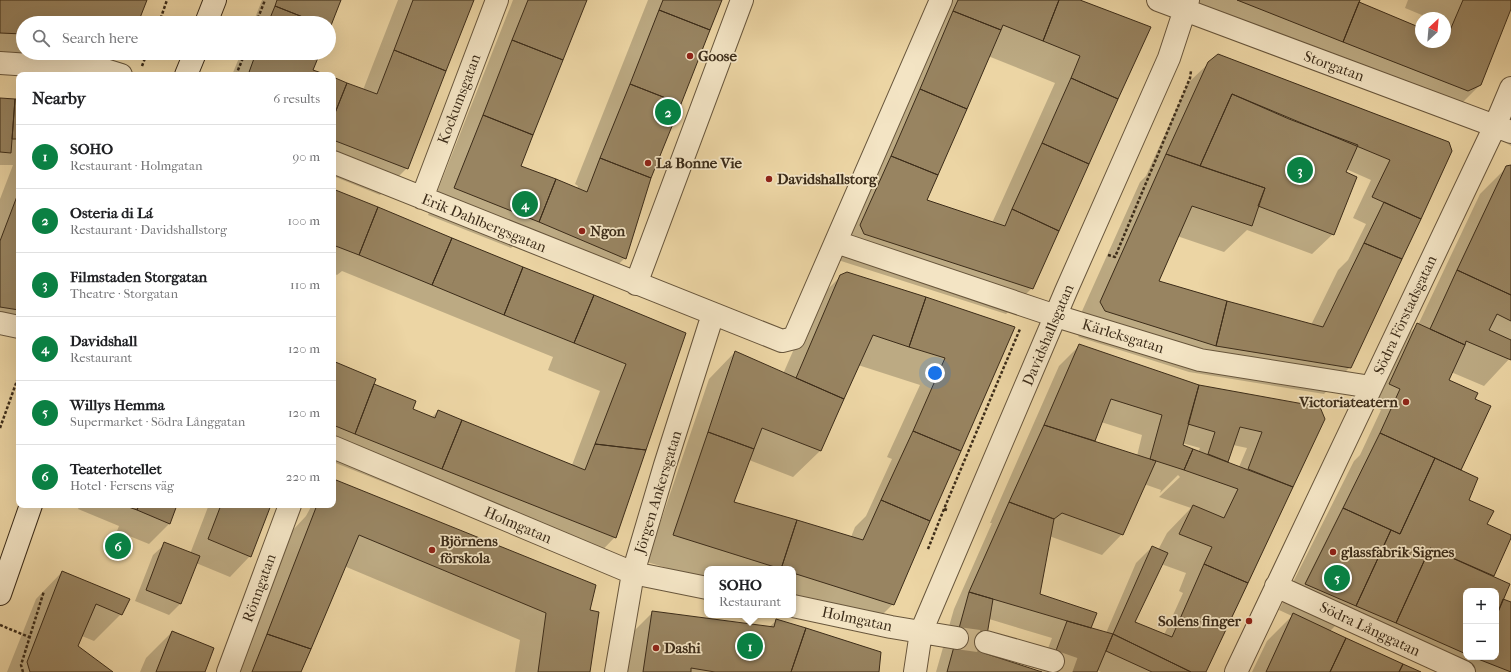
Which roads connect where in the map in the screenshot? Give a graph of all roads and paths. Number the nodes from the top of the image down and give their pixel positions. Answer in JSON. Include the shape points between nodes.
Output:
{"nodes":[{"id":1,"x":167,"y":0,"type":"edge"},
{"id":2,"x":215,"y":0,"type":"edge"},
{"id":3,"x":264,"y":0,"type":"edge"},
{"id":4,"x":497,"y":0,"type":"edge"},
{"id":5,"x":742,"y":0,"type":"edge"},
{"id":6,"x":941,"y":0,"type":"edge"},
{"id":7,"x":1158,"y":0,"type":"edge"},
{"id":8,"x":1187,"y":5,"type":"edge"},
{"id":9,"x":161,"y":16,"type":"edge"},
{"id":10,"x":209,"y":16,"type":"edge"},
{"id":11,"x":258,"y":16,"type":"edge"},
{"id":12,"x":1175,"y":44,"type":"junction"},
{"id":13,"x":192,"y":60,"type":"edge"},
{"id":14,"x":242,"y":60,"type":"edge"},
{"id":15,"x":0,"y":63,"type":"edge"},
{"id":16,"x":111,"y":72,"type":"edge"},
{"id":17,"x":187,"y":72,"type":"edge"},
{"id":18,"x":237,"y":72,"type":"edge"},
{"id":19,"x":1511,"y":88,"type":"edge"},
{"id":20,"x":1503,"y":129,"type":"edge"},
{"id":21,"x":336,"y":163,"type":"edge"},
{"id":22,"x":422,"y":198,"type":"junction"},
{"id":23,"x":836,"y":242,"type":"junction"},
{"id":24,"x":1105,"y":262,"type":"dead end"},
{"id":25,"x":636,"y":284,"type":"junction"},
{"id":26,"x":713,"y":314,"type":"junction"},
{"id":27,"x":1056,"y":316,"type":"junction"},
{"id":28,"x":0,"y":322,"type":"edge"},
{"id":29,"x":16,"y":326,"type":"edge"},
{"id":30,"x":1020,"y":330,"type":"dead end"},
{"id":31,"x":16,"y":383,"type":"edge"},
{"id":32,"x":1371,"y":387,"type":"junction"},
{"id":33,"x":0,"y":428,"type":"edge"},
{"id":34,"x":336,"y":448,"type":"edge"},
{"id":35,"x":30,"y":508,"type":"edge"},
{"id":36,"x":289,"y":508,"type":"edge"},
{"id":37,"x":948,"y":510,"type":"dead end"},
{"id":38,"x":633,"y":573,"type":"junction"},
{"id":39,"x":1276,"y":586,"type":"junction"},
{"id":40,"x":704,"y":587,"type":"edge"},
{"id":41,"x":44,"y":591,"type":"dead end"},
{"id":42,"x":0,"y":594,"type":"edge"},
{"id":43,"x":796,"y":607,"type":"edge"},
{"id":44,"x":0,"y":625,"type":"edge"},
{"id":45,"x":922,"y":632,"type":"junction"},
{"id":46,"x":29,"y":636,"type":"junction"},
{"id":47,"x":958,"y":638,"type":"tunnel mouth"},
{"id":48,"x":986,"y":642,"type":"tunnel mouth"},
{"id":49,"x":1052,"y":661,"type":"tunnel mouth"},
{"id":50,"x":24,"y":672,"type":"edge"},
{"id":51,"x":228,"y":672,"type":"edge"},
{"id":52,"x":616,"y":672,"type":"edge"},
{"id":53,"x":915,"y":672,"type":"edge"},
{"id":54,"x":1236,"y":672,"type":"edge"},
{"id":55,"x":1464,"y":672,"type":"edge"}],
"edges":[{"from":1,"to":9,"type":"path"},
{"from":2,"to":10,"type":"street"},
{"from":3,"to":11,"type":"path"},
{"from":4,"to":22,"type":"street","name":"Kockumsgatan"},
{"from":5,"to":25,"type":"street"},
{"from":6,"to":23,"type":"street"},
{"from":7,"to":8,"type":"street","name":"Storgatan"},
{"from":8,"to":12,"type":"street","name":"Davidshallsgatan"},
{"from":8,"to":20,"type":"street","name":"Storgatan","via":[[1208,19]]},
{"from":12,"to":24,"type":"path","via":[[1187,60],[1191,70],[1190,78],[1115,257],[1108,255]]},
{"from":12,"to":27,"type":"street","name":"Davidshallsgatan"},
{"from":13,"to":17,"type":"street"},
{"from":14,"to":18,"type":"path"},
{"from":15,"to":16,"type":"street"},
{"from":19,"to":20,"type":"street","name":"Södra Förstadsgatan"},
{"from":20,"to":32,"type":"street","name":"Södra Förstadsgatan"},
{"from":21,"to":22,"type":"street","name":"Erik Dahlbergsgatan"},
{"from":22,"to":25,"type":"street","name":"Erik Dahlbergsgatan"},
{"from":23,"to":26,"type":"street","via":[[794,338],[782,341]]},
{"from":23,"to":27,"type":"street","name":"Kärleksgatan"},
{"from":25,"to":26,"type":"street"},
{"from":26,"to":38,"type":"street","name":"Jörgen Ankersgatan"},
{"from":27,"to":32,"type":"street","name":"Kärleksgatan","via":[[1200,360]]},
{"from":27,"to":45,"type":"street","name":"Davidshallsgatan"},
{"from":28,"to":29,"type":"street"},
{"from":30,"to":37,"type":"path","via":[[944,509]]},
{"from":31,"to":33,"type":"path"},
{"from":32,"to":39,"type":"street","name":"Södra Förstadsgatan"},
{"from":34,"to":38,"type":"street","name":"Holmgatan"},
{"from":35,"to":42,"type":"street"},
{"from":36,"to":51,"type":"street","name":"Rönngatan"},
{"from":38,"to":40,"type":"street","name":"Holmgatan"},
{"from":38,"to":52,"type":"street","name":"Jörgen Ankersgatan"},
{"from":39,"to":54,"type":"street","name":"Södra Förstadsgatan"},
{"from":39,"to":55,"type":"street","name":"Södra Långgatan"},
{"from":41,"to":46,"type":"path"},
{"from":43,"to":45,"type":"street","name":"Holmgatan"},
{"from":44,"to":46,"type":"path"},
{"from":45,"to":47,"type":"street","name":"Holmgatan"},
{"from":45,"to":53,"type":"street","name":"Davidshallsgatan"},
{"from":46,"to":50,"type":"path","via":[[22,665]]},
{"from":48,"to":49,"type":"street"}]}
